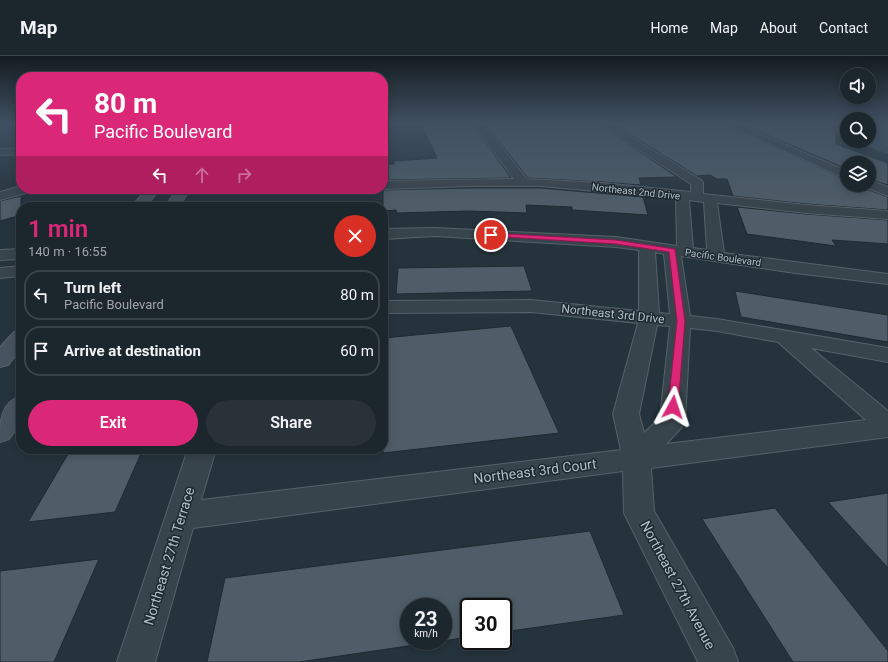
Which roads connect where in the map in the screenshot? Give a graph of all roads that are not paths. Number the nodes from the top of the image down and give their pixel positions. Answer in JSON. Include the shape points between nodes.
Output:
{"nodes":[{"id":1,"x":15,"y":151,"type":"edge"},
{"id":2,"x":499,"y":151,"type":"edge"},
{"id":3,"x":647,"y":151,"type":"edge"},
{"id":4,"x":792,"y":151,"type":"edge"},
{"id":5,"x":0,"y":152,"type":"edge"},
{"id":6,"x":840,"y":172,"type":"edge"},
{"id":7,"x":523,"y":182,"type":"junction"},
{"id":8,"x":388,"y":185,"type":"edge"},
{"id":9,"x":876,"y":187,"type":"edge"},
{"id":10,"x":16,"y":192,"type":"edge"},
{"id":11,"x":888,"y":192,"type":"edge"},
{"id":12,"x":150,"y":194,"type":"edge"},
{"id":13,"x":181,"y":194,"type":"edge"},
{"id":14,"x":682,"y":195,"type":"junction"},
{"id":15,"x":0,"y":196,"type":"edge"},
{"id":16,"x":703,"y":197,"type":"junction"},
{"id":17,"x":142,"y":202,"type":"edge"},
{"id":18,"x":175,"y":202,"type":"edge"},
{"id":19,"x":888,"y":215,"type":"edge"},
{"id":20,"x":388,"y":234,"type":"edge"},
{"id":21,"x":534,"y":237,"type":"junction"},
{"id":22,"x":647,"y":246,"type":"junction"},
{"id":23,"x":388,"y":247,"type":"edge"},
{"id":24,"x":679,"y":251,"type":"junction"},
{"id":25,"x":16,"y":254,"type":"edge"},
{"id":26,"x":0,"y":256,"type":"edge"},
{"id":27,"x":716,"y":256,"type":"junction"},
{"id":28,"x":16,"y":271,"type":"edge"},
{"id":29,"x":0,"y":273,"type":"edge"},
{"id":30,"x":888,"y":279,"type":"edge"},
{"id":31,"x":388,"y":307,"type":"edge"},
{"id":32,"x":649,"y":318,"type":"junction"},
{"id":33,"x":681,"y":321,"type":"junction"},
{"id":34,"x":784,"y":337,"type":"junction"},
{"id":35,"x":16,"y":342,"type":"edge"},
{"id":36,"x":888,"y":355,"type":"edge"},
{"id":37,"x":0,"y":360,"type":"edge"},
{"id":38,"x":16,"y":411,"type":"edge"},
{"id":39,"x":888,"y":426,"type":"edge"},
{"id":40,"x":0,"y":432,"type":"edge"},
{"id":41,"x":200,"y":454,"type":"edge"},
{"id":42,"x":636,"y":458,"type":"junction"},
{"id":43,"x":181,"y":516,"type":"junction"},
{"id":44,"x":136,"y":662,"type":"edge"},
{"id":45,"x":719,"y":662,"type":"edge"}],
"edges":[{"from":1,"to":5,"type":"street"},
{"from":2,"to":7,"type":"street"},
{"from":3,"to":16,"type":"street","via":[[697,183]]},
{"from":4,"to":6,"type":"street"},
{"from":7,"to":8,"type":"street","name":"Northeast 2nd Drive"},
{"from":7,"to":14,"type":"street","name":"Northeast 2nd Drive"},
{"from":9,"to":11,"type":"street"},
{"from":10,"to":15,"type":"street"},
{"from":12,"to":17,"type":"street"},
{"from":13,"to":18,"type":"street"},
{"from":14,"to":16,"type":"street","name":"Northeast 2nd Drive"},
{"from":14,"to":24,"type":"street"},
{"from":16,"to":19,"type":"street","name":"Northeast 2nd Drive","via":[[833,212]]},
{"from":16,"to":27,"type":"street"},
{"from":20,"to":21,"type":"street","name":"Pacific Boulevard","via":[[435,232]]},
{"from":21,"to":22,"type":"street","name":"Pacific Boulevard"},
{"from":21,"to":23,"type":"street","name":"Pacific Boulevard"},
{"from":22,"to":24,"type":"street","name":"Pacific Boulevard"},
{"from":22,"to":32,"type":"street","name":"Northeast 27th Avenue"},
{"from":24,"to":27,"type":"street","name":"Pacific Boulevard"},
{"from":24,"to":33,"type":"street"},
{"from":25,"to":26,"type":"street"},
{"from":27,"to":30,"type":"street","name":"Pacific Boulevard"},
{"from":28,"to":29,"type":"street"},
{"from":31,"to":32,"type":"street","name":"Northeast 3rd Drive","via":[[531,306]]},
{"from":32,"to":33,"type":"street","name":"Northeast 3rd Drive"},
{"from":32,"to":42,"type":"street","name":"Northeast 27th Avenue","via":[[626,414]]},
{"from":33,"to":34,"type":"street","name":"Northeast 3rd Drive"},
{"from":33,"to":42,"type":"street","via":[[672,421]]},
{"from":34,"to":36,"type":"street","name":"Northeast 3rd Drive"},
{"from":34,"to":39,"type":"street"},
{"from":35,"to":37,"type":"street"},
{"from":38,"to":40,"type":"street"},
{"from":39,"to":42,"type":"street","name":"Northeast 3rd Court"},
{"from":41,"to":43,"type":"street","name":"Northeast 27th Terrace"},
{"from":42,"to":43,"type":"street","name":"Northeast 3rd Court"},
{"from":42,"to":45,"type":"street","name":"Northeast 27th Avenue","via":[[639,514]]},
{"from":43,"to":44,"type":"street","name":"Northeast 27th Terrace"}]}
